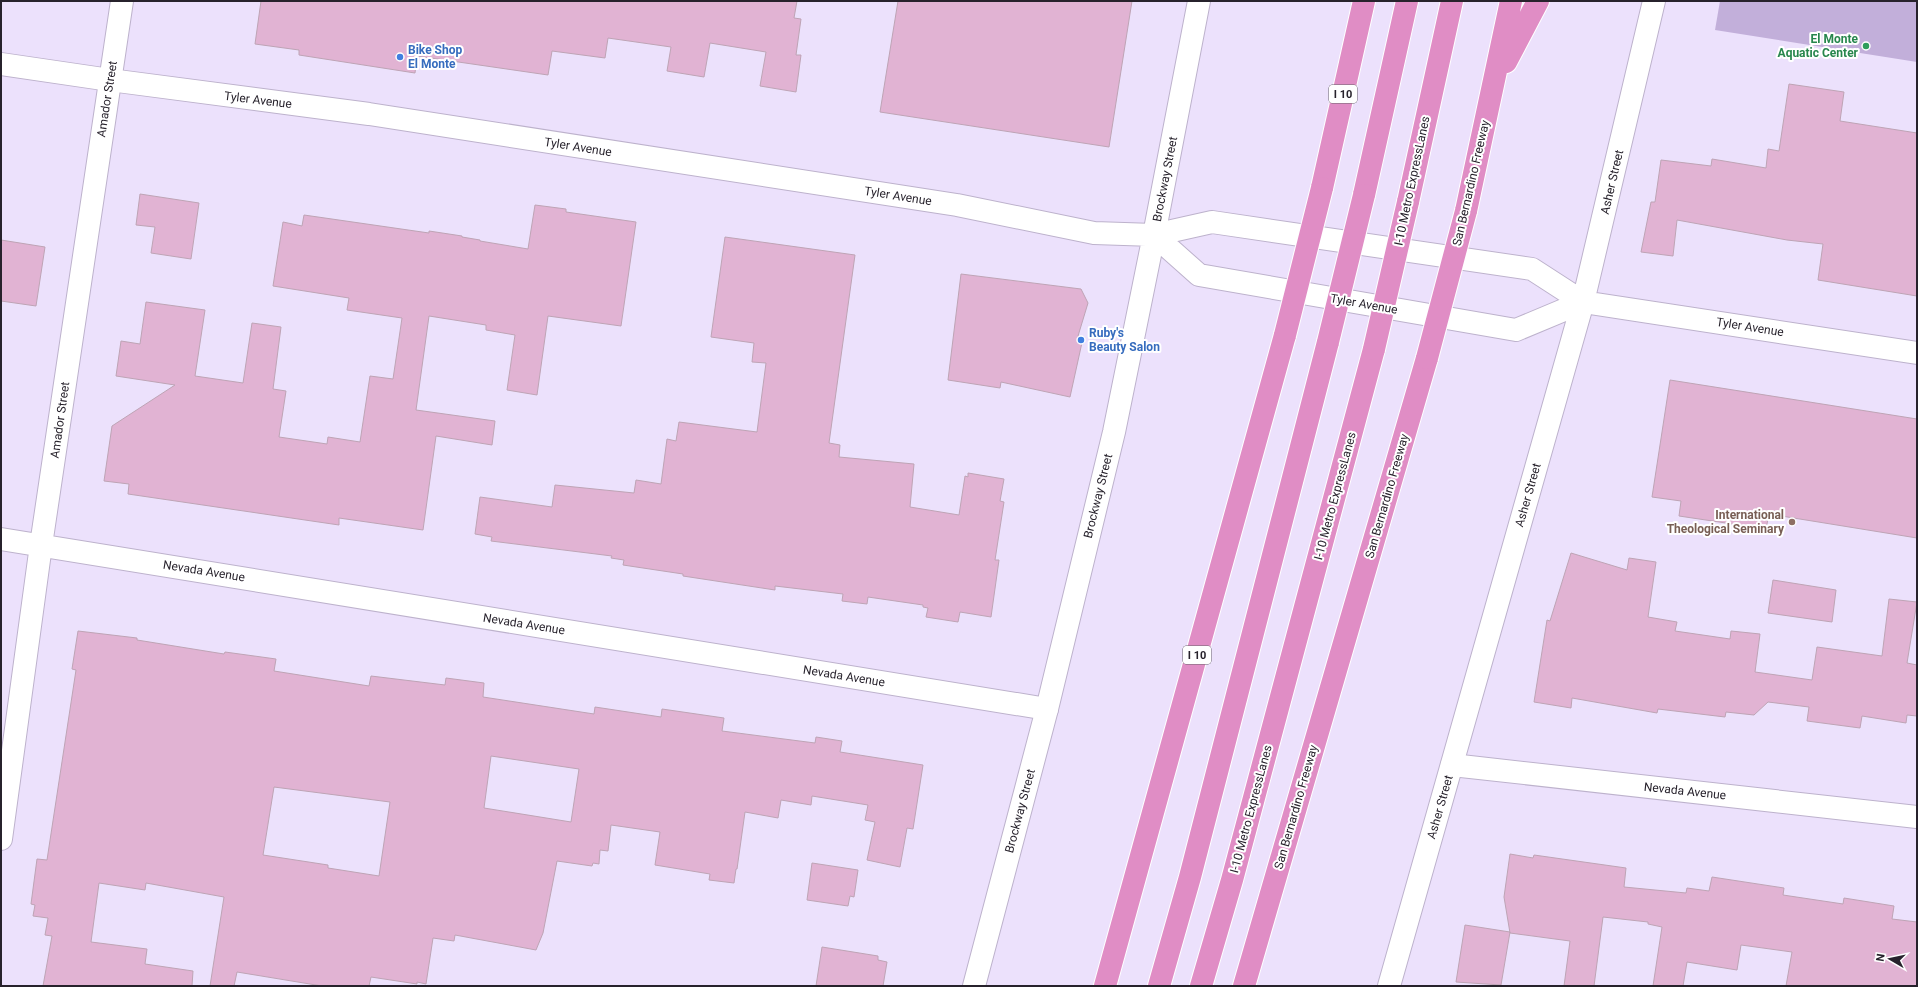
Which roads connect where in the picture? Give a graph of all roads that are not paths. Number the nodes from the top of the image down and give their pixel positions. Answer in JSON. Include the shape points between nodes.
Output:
{"nodes":[{"id":1,"x":122,"y":1,"type":"edge"},
{"id":2,"x":1198,"y":1,"type":"edge"},
{"id":3,"x":1364,"y":1,"type":"edge"},
{"id":4,"x":1407,"y":1,"type":"edge"},
{"id":5,"x":1452,"y":1,"type":"edge"},
{"id":6,"x":1511,"y":1,"type":"edge"},
{"id":7,"x":1538,"y":1,"type":"edge"},
{"id":8,"x":1654,"y":1,"type":"edge"},
{"id":9,"x":1,"y":64,"type":"edge"},
{"id":10,"x":110,"y":80,"type":"junction"},
{"id":11,"x":1494,"y":86,"type":"junction"},
{"id":12,"x":1154,"y":235,"type":"junction"},
{"id":13,"x":1584,"y":302,"type":"junction"},
{"id":14,"x":1917,"y":353,"type":"edge"},
{"id":15,"x":1,"y":540,"type":"edge"},
{"id":16,"x":41,"y":545,"type":"junction"},
{"id":17,"x":1047,"y":709,"type":"junction"},
{"id":18,"x":1452,"y":765,"type":"junction"},
{"id":19,"x":1917,"y":817,"type":"edge"},
{"id":20,"x":1,"y":838,"type":"edge"},
{"id":21,"x":974,"y":986,"type":"edge"},
{"id":22,"x":1105,"y":986,"type":"edge"},
{"id":23,"x":1159,"y":986,"type":"edge"},
{"id":24,"x":1201,"y":986,"type":"edge"},
{"id":25,"x":1244,"y":986,"type":"edge"},
{"id":26,"x":1389,"y":986,"type":"edge"}],
"edges":[{"from":1,"to":10,"type":"street","name":"Amador Street"},
{"from":2,"to":12,"type":"street","name":"Brockway Street"},
{"from":3,"to":22,"type":"highway","number":"I 10","bridge":true,"via":[[1322,188],[1285,335]]},
{"from":4,"to":23,"type":"highway","bridge":true,"via":[[1328,342],[1190,877]]},
{"from":5,"to":24,"type":"highway","name":"I-10 Metro ExpressLanes","bridge":true,"via":[[1374,349],[1232,880]]},
{"from":6,"to":11,"type":"highway","name":"San Bernardino Freeway"},
{"from":7,"to":11,"type":"highway"},
{"from":8,"to":13,"type":"street","name":"Asher Street"},
{"from":9,"to":10,"type":"street","name":"Tyler Avenue"},
{"from":10,"to":12,"type":"street","name":"Tyler Avenue","via":[[369,114],[957,205],[1094,233]]},
{"from":10,"to":16,"type":"street","name":"Amador Street"},
{"from":11,"to":25,"type":"highway","name":"San Bernardino Freeway","bridge":true,"via":[[1466,211],[1427,358]]},
{"from":12,"to":13,"type":"street","name":"Tyler Avenue","via":[[1212,222],[1532,269]]},
{"from":12,"to":13,"type":"street","name":"Tyler Avenue","via":[[1199,275],[1516,330]]},
{"from":12,"to":17,"type":"street","name":"Brockway Street","via":[[1114,432]]},
{"from":13,"to":14,"type":"street","name":"Tyler Avenue"},
{"from":13,"to":18,"type":"street","name":"Asher Street"},
{"from":15,"to":16,"type":"street","name":"Nevada Avenue"},
{"from":16,"to":17,"type":"street","name":"Nevada Avenue"},
{"from":16,"to":20,"type":"street","name":"Amador Street"},
{"from":17,"to":21,"type":"street","name":"Brockway Street"},
{"from":18,"to":19,"type":"street","name":"Nevada Avenue"},
{"from":18,"to":26,"type":"street","name":"Asher Street"}]}
